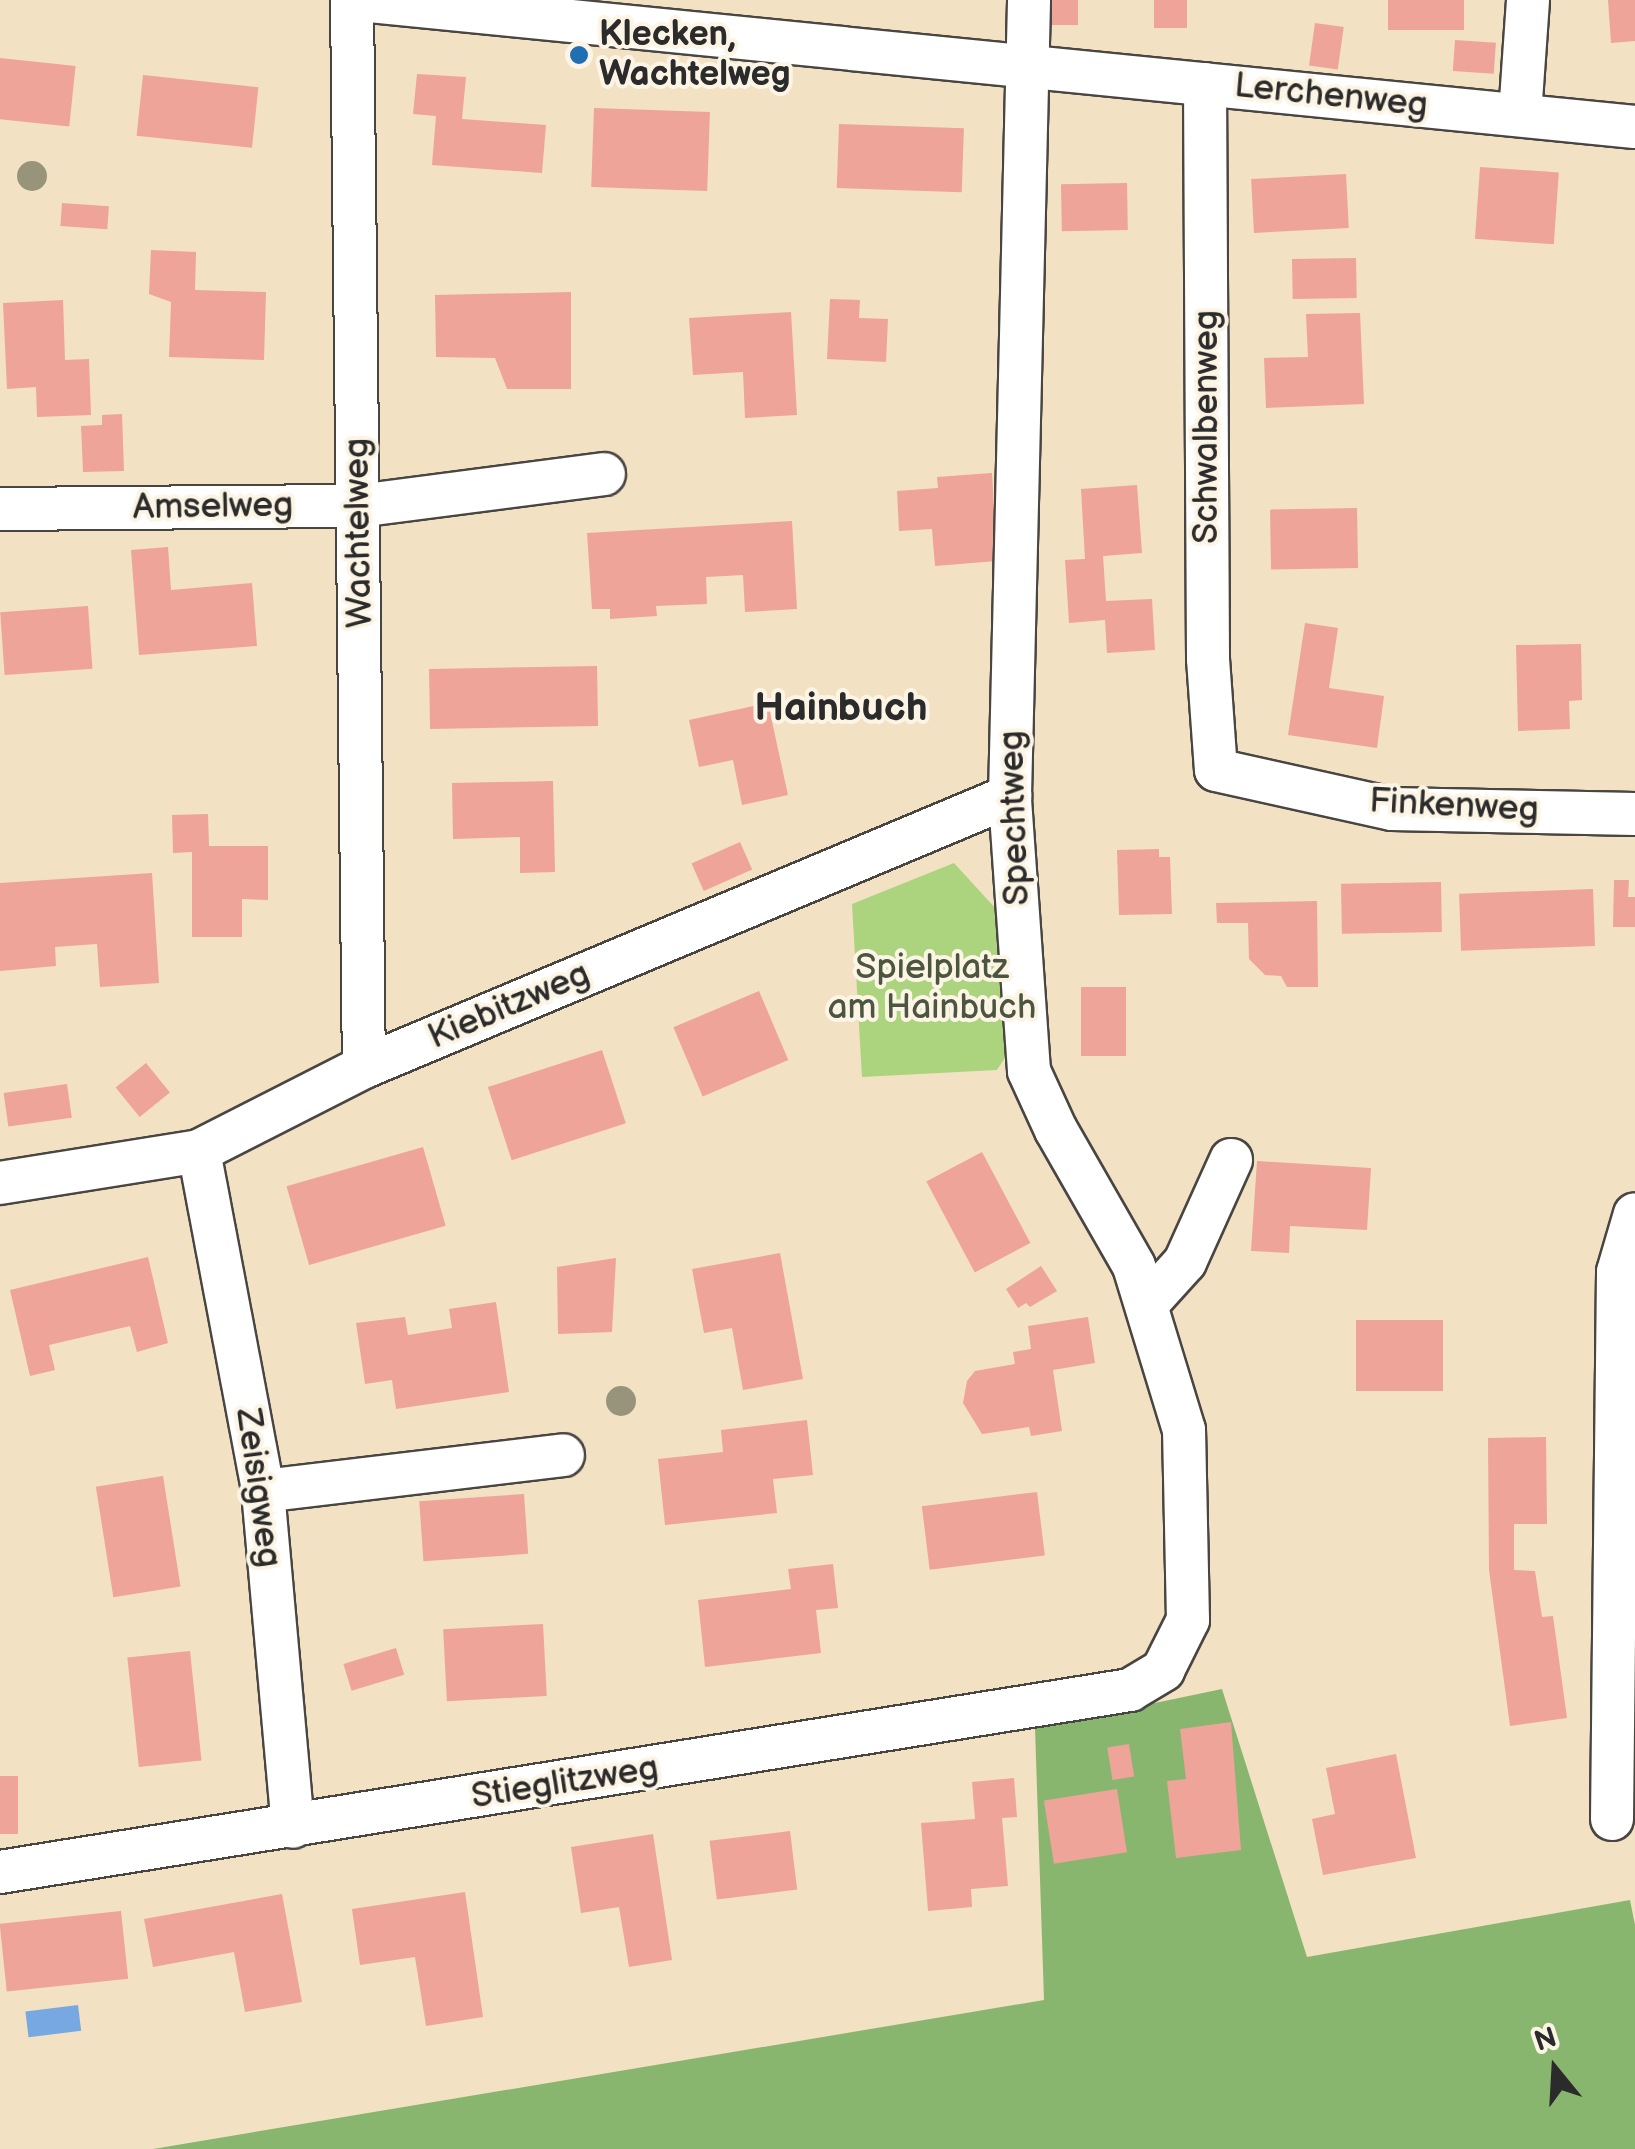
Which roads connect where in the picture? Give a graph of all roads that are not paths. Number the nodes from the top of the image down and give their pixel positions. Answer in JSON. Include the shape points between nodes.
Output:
{"nodes":[{"id":1,"x":352,"y":0,"type":"edge"},
{"id":2,"x":360,"y":0,"type":"edge"},
{"id":3,"x":1029,"y":0,"type":"edge"},
{"id":4,"x":1528,"y":0,"type":"edge"},
{"id":5,"x":1028,"y":67,"type":"junction"},
{"id":6,"x":1205,"y":84,"type":"junction"},
{"id":7,"x":1520,"y":115,"type":"junction"},
{"id":8,"x":1635,"y":127,"type":"edge"},
{"id":9,"x":604,"y":474,"type":"dead end"},
{"id":10,"x":358,"y":506,"type":"junction"},
{"id":11,"x":0,"y":510,"type":"edge"},
{"id":12,"x":1216,"y":770,"type":"joint"},
{"id":13,"x":1010,"y":796,"type":"junction"},
{"id":14,"x":1635,"y":814,"type":"edge"},
{"id":15,"x":364,"y":1067,"type":"junction"},
{"id":16,"x":198,"y":1152,"type":"junction"},
{"id":17,"x":1231,"y":1160,"type":"dead end"},
{"id":18,"x":0,"y":1182,"type":"edge"},
{"id":19,"x":1635,"y":1214,"type":"edge"},
{"id":20,"x":1147,"y":1304,"type":"junction"},
{"id":21,"x":563,"y":1455,"type":"dead end"},
{"id":22,"x":263,"y":1491,"type":"junction"},
{"id":23,"x":1130,"y":1690,"type":"joint"},
{"id":24,"x":1612,"y":1819,"type":"dead end"},
{"id":25,"x":293,"y":1827,"type":"junction"},
{"id":26,"x":0,"y":1872,"type":"edge"}],
"edges":[{"from":1,"to":10,"type":"street","name":"Wachtelweg"},
{"from":2,"to":5,"type":"street","name":"Lerchenweg"},
{"from":3,"to":5,"type":"street"},
{"from":4,"to":7,"type":"street"},
{"from":5,"to":6,"type":"street","name":"Lerchenweg"},
{"from":5,"to":13,"type":"street","name":"Spechtweg"},
{"from":6,"to":7,"type":"street","name":"Lerchenweg"},
{"from":6,"to":12,"type":"street","name":"Schwalbenweg","via":[[1208,660]]},
{"from":7,"to":8,"type":"street","name":"Lerchenweg"},
{"from":9,"to":10,"type":"street","name":"Amselweg"},
{"from":10,"to":11,"type":"street","name":"Amselweg"},
{"from":10,"to":15,"type":"street","name":"Wachtelweg"},
{"from":12,"to":14,"type":"street","name":"Finkenweg","via":[[1392,808]]},
{"from":13,"to":15,"type":"street","name":"Kiebitzweg"},
{"from":13,"to":20,"type":"street","name":"Spechtweg","via":[[1029,1071],[1134,1266]]},
{"from":15,"to":16,"type":"street","name":"Kiebitzweg"},
{"from":16,"to":18,"type":"street","name":"Kiebitzweg"},
{"from":16,"to":22,"type":"street","name":"Zeisigweg"},
{"from":17,"to":20,"type":"street","via":[[1184,1262]]},
{"from":19,"to":24,"type":"street","via":[[1618,1272]]},
{"from":20,"to":23,"type":"street","name":"Spechtweg","via":[[1184,1430],[1188,1620],[1163,1670]]},
{"from":21,"to":22,"type":"street"},
{"from":22,"to":25,"type":"street","name":"Zeisigweg"},
{"from":23,"to":25,"type":"street","name":"Stieglitzweg"},
{"from":25,"to":26,"type":"street","name":"Stieglitzweg"}]}
